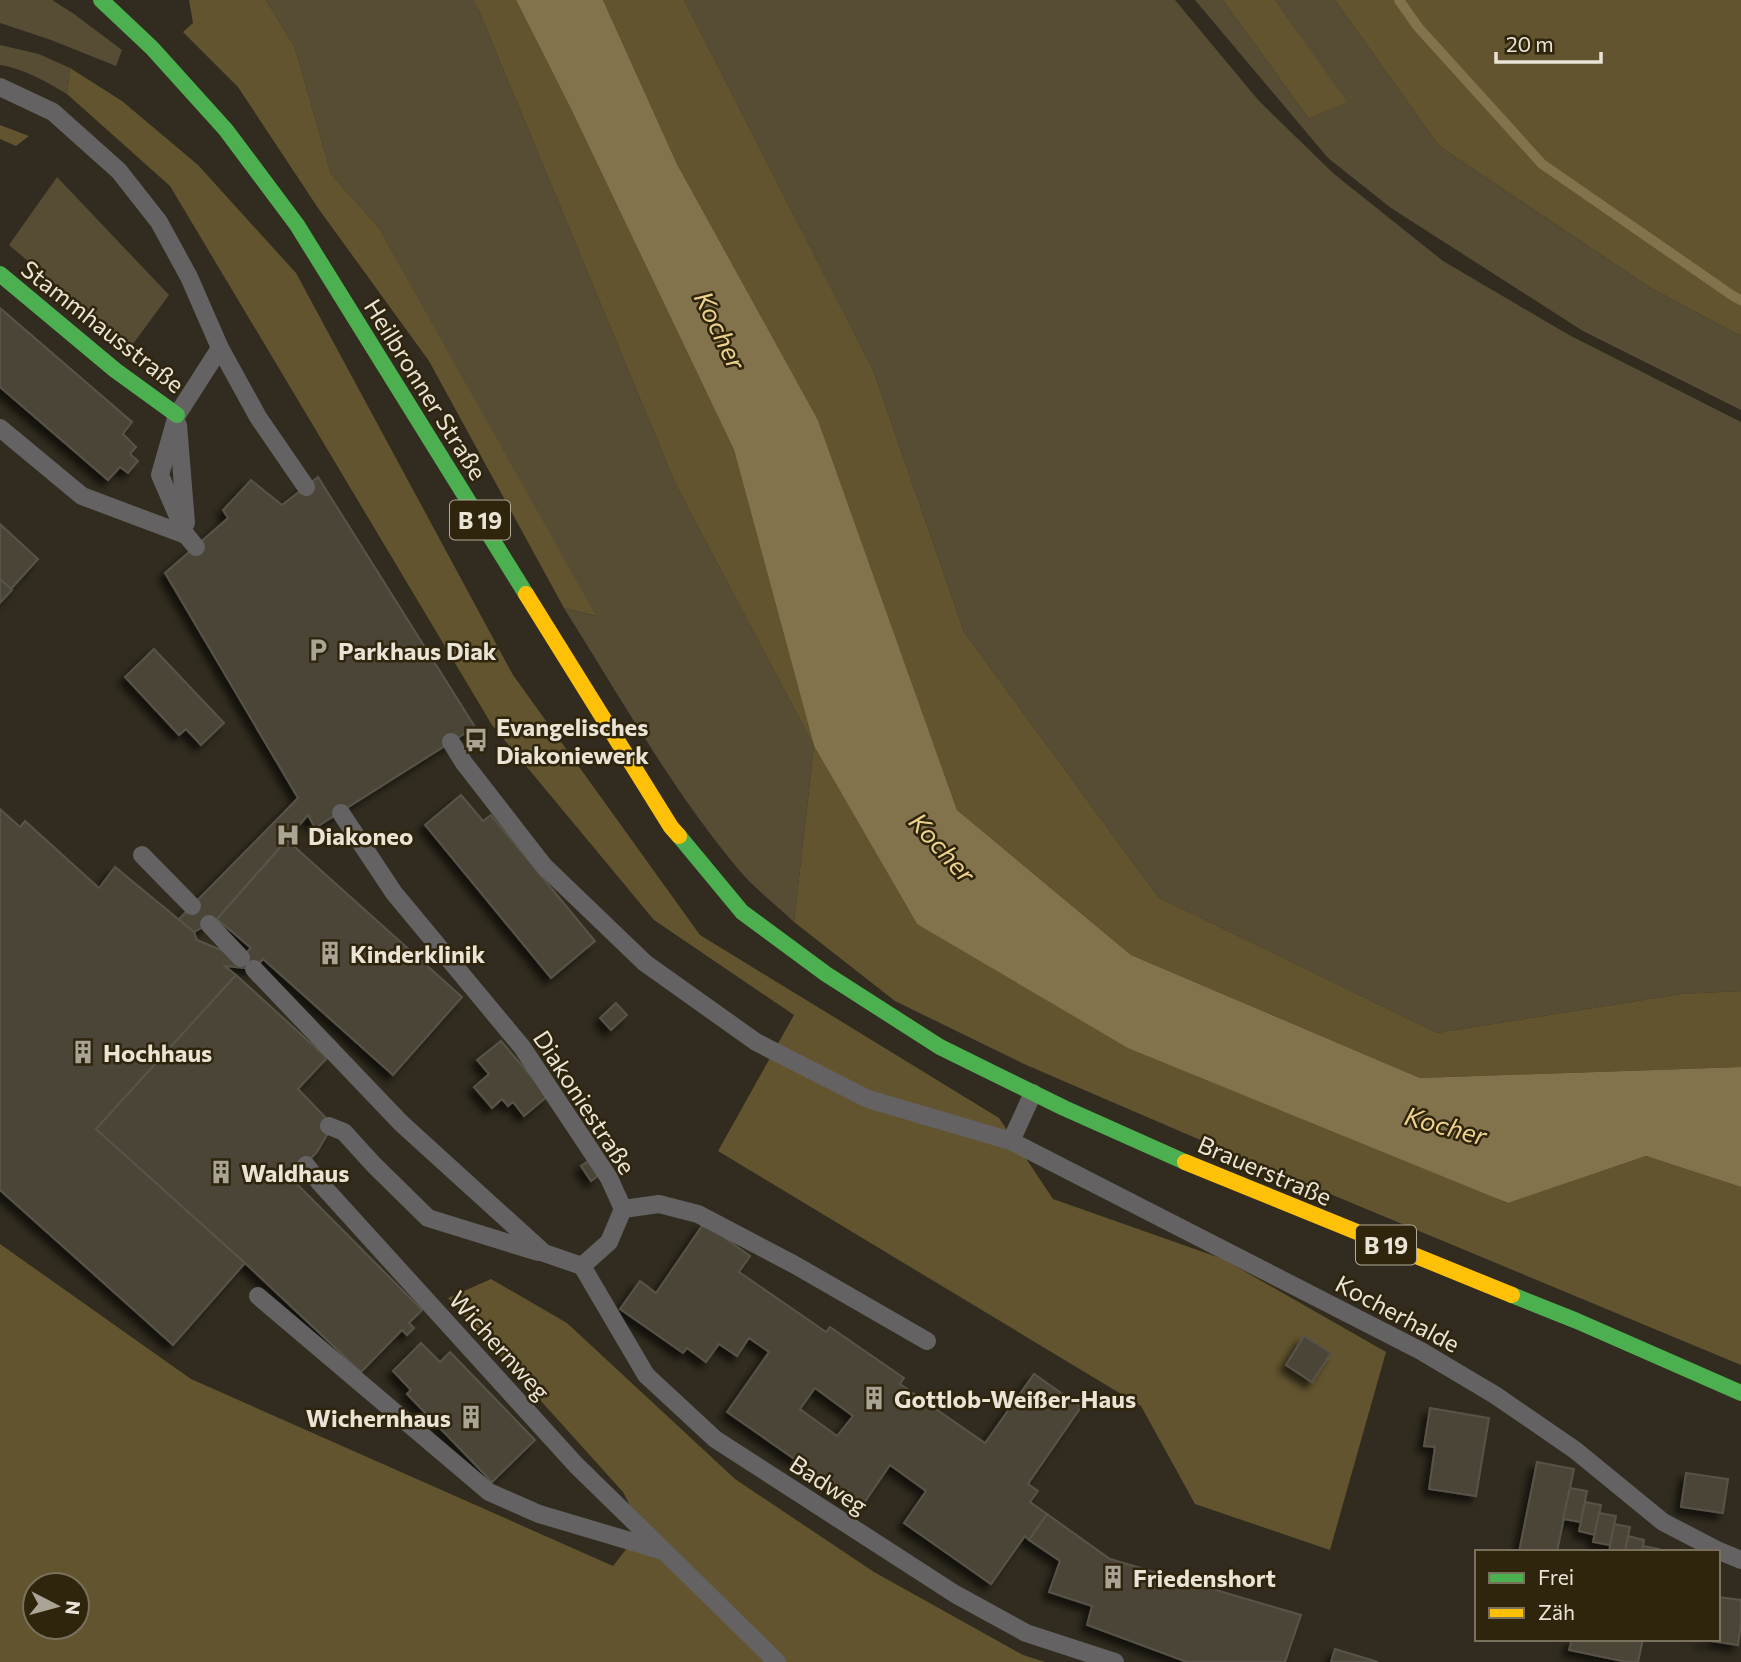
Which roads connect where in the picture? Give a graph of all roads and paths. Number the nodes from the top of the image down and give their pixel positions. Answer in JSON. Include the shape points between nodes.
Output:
{"nodes":[{"id":1,"x":101,"y":0,"type":"edge"},
{"id":2,"x":0,"y":87,"type":"edge"},
{"id":3,"x":0,"y":274,"type":"edge"},
{"id":4,"x":220,"y":348,"type":"junction"},
{"id":5,"x":177,"y":415,"type":"junction"},
{"id":6,"x":0,"y":428,"type":"edge"},
{"id":7,"x":306,"y":487,"type":"dead end"},
{"id":8,"x":451,"y":742,"type":"dead end"},
{"id":9,"x":341,"y":813,"type":"dead end"},
{"id":10,"x":142,"y":855,"type":"dead end"},
{"id":11,"x":192,"y":906,"type":"dead end"},
{"id":12,"x":209,"y":924,"type":"dead end"},
{"id":13,"x":826,"y":974,"type":"joint"},
{"id":14,"x":1033,"y":1093,"type":"junction"},
{"id":15,"x":328,"y":1126,"type":"dead end"},
{"id":16,"x":1012,"y":1141,"type":"junction"},
{"id":17,"x":306,"y":1165,"type":"dead end"},
{"id":18,"x":623,"y":1209,"type":"junction"},
{"id":19,"x":544,"y":1253,"type":"junction"},
{"id":20,"x":582,"y":1266,"type":"junction"},
{"id":21,"x":258,"y":1296,"type":"dead end"},
{"id":22,"x":927,"y":1341,"type":"dead end"},
{"id":23,"x":1741,"y":1393,"type":"edge"},
{"id":24,"x":1717,"y":1550,"type":"edge"},
{"id":25,"x":664,"y":1551,"type":"junction"},
{"id":26,"x":1720,"y":1551,"type":"edge"},
{"id":27,"x":1741,"y":1560,"type":"edge"},
{"id":28,"x":778,"y":1662,"type":"edge"},
{"id":29,"x":1115,"y":1662,"type":"edge"}],
"edges":[{"from":1,"to":13,"type":"main road","name":"Heilbronner Straße","number":"B 19","via":[[226,130],[297,225],[671,827],[742,912]]},
{"from":2,"to":4,"type":"lane","via":[[53,112],[119,171],[159,222]]},
{"from":3,"to":5,"type":"main road","name":"Stammhausstraße"},
{"from":4,"to":5,"type":"lane"},
{"from":4,"to":7,"type":"lane","via":[[258,417]]},
{"from":5,"to":6,"type":"lane","via":[[160,475],[191,541],[82,496]]},
{"from":8,"to":16,"type":"lane","via":[[544,866],[645,963],[756,1042],[868,1098]]},
{"from":9,"to":18,"type":"lane","name":"Diakoniestraße","via":[[394,893],[522,1047],[609,1178]]},
{"from":10,"to":11,"type":"lane"},
{"from":12,"to":19,"type":"lane","via":[[401,1123]]},
{"from":13,"to":14,"type":"main road","name":"Brauerstraße","number":"B 19","via":[[940,1047]]},
{"from":14,"to":16,"type":"lane"},
{"from":14,"to":23,"type":"main road","name":"Brauerstraße","number":"B 19","via":[[1200,1168],[1577,1321]]},
{"from":15,"to":19,"type":"lane","via":[[344,1132],[428,1218]]},
{"from":16,"to":24,"type":"lane","name":"Kocherhalde","via":[[1421,1351],[1575,1450],[1663,1522]]},
{"from":17,"to":25,"type":"lane","name":"Wichernweg","via":[[576,1465]]},
{"from":18,"to":20,"type":"lane","name":"Diakoniestraße","via":[[610,1242]]},
{"from":18,"to":22,"type":"lane","via":[[659,1204],[698,1214]]},
{"from":19,"to":20,"type":"lane"},
{"from":20,"to":29,"type":"lane","name":"Badweg","via":[[646,1375],[715,1439],[955,1594],[1026,1633]]},
{"from":21,"to":25,"type":"lane","name":"Wichernweg","via":[[489,1492],[539,1514]]},
{"from":25,"to":28,"type":"lane","name":"Wichernweg"},
{"from":26,"to":27,"type":"lane","name":"Kocherhalde"}]}
